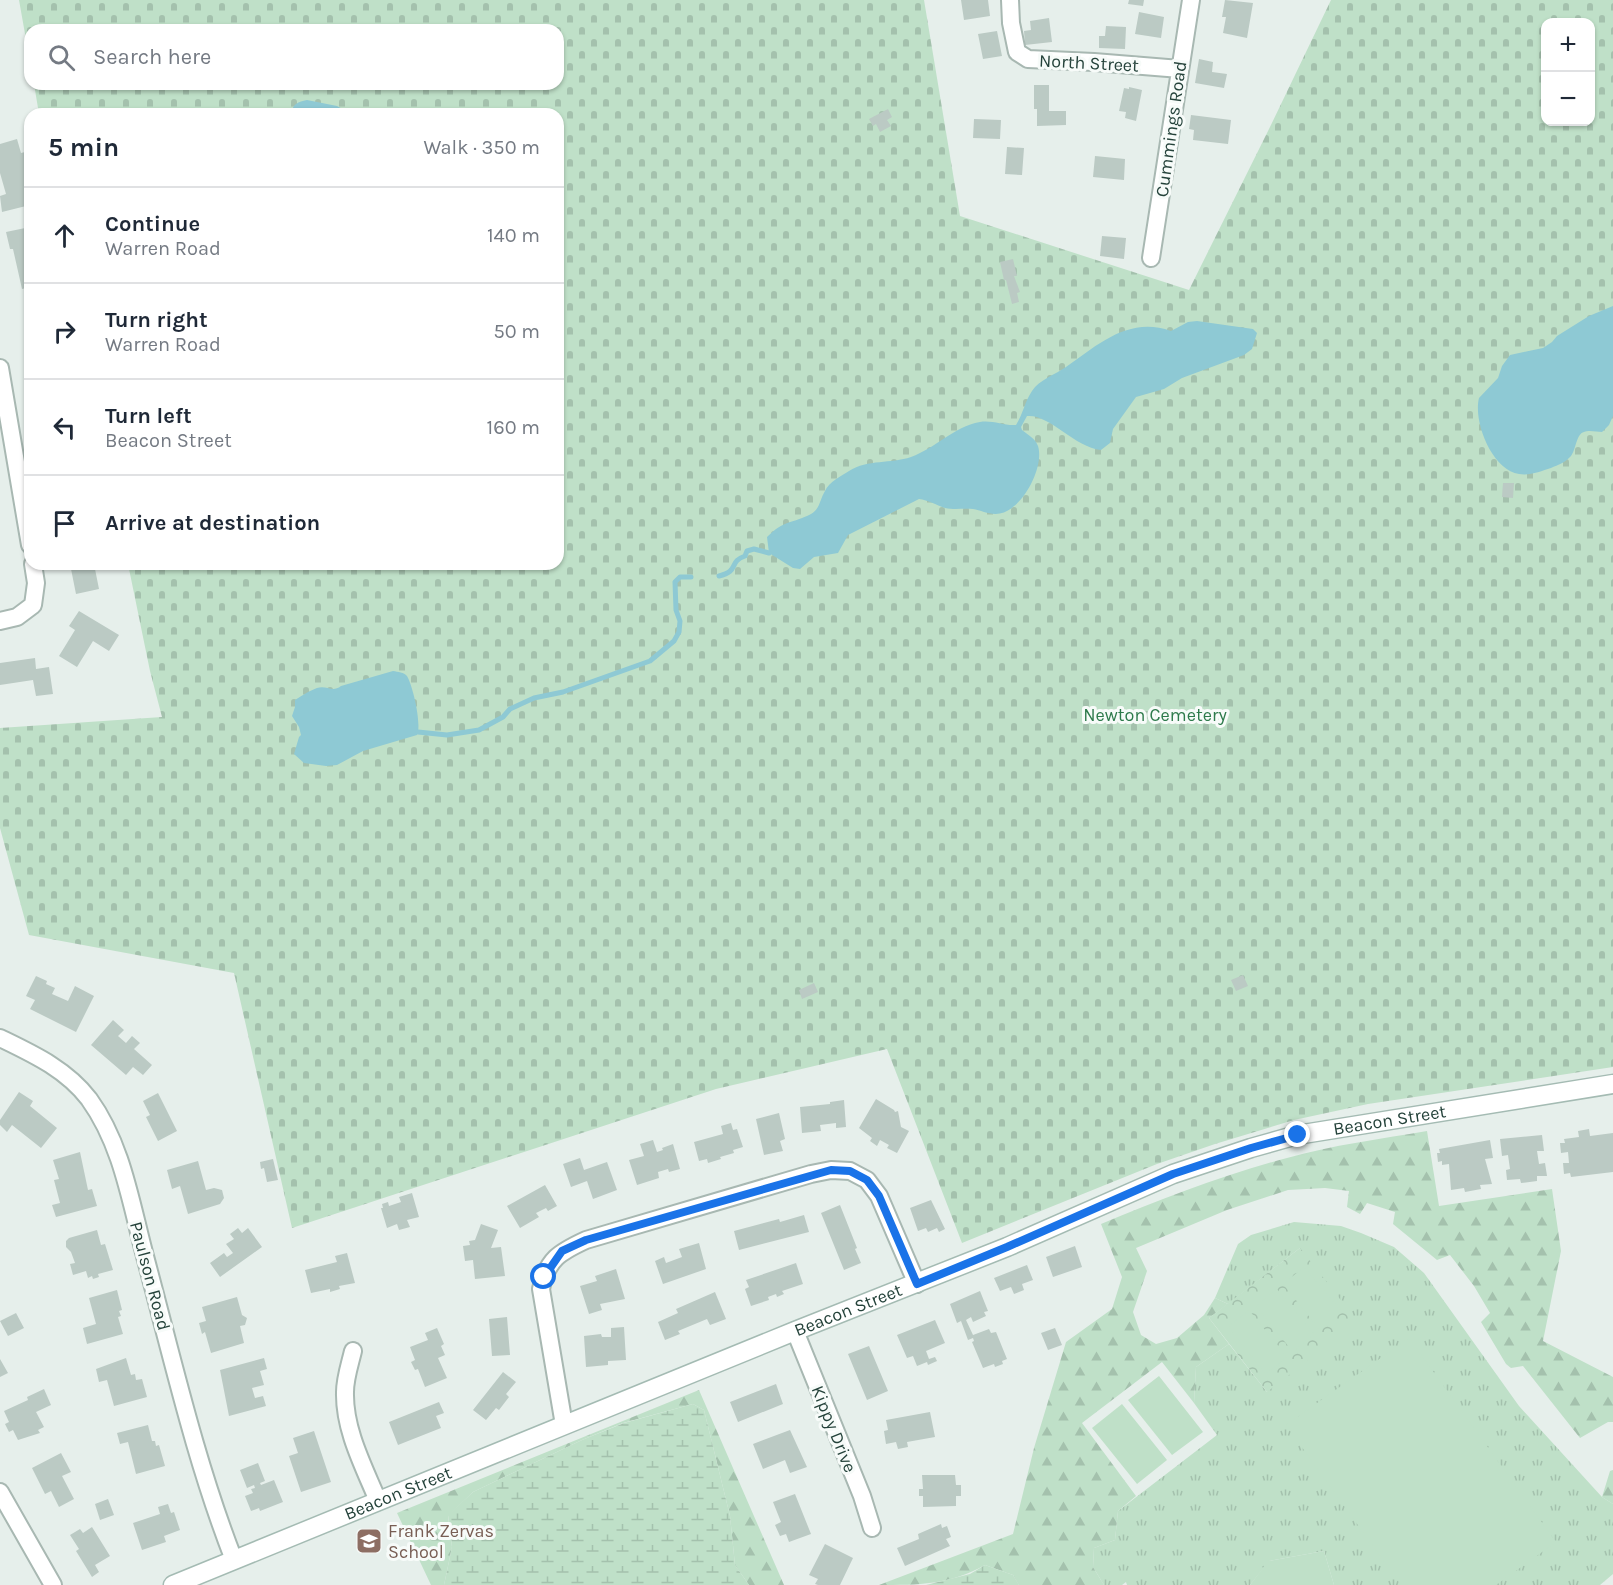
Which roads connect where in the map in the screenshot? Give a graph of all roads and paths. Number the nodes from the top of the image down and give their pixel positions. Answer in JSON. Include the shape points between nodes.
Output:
{"nodes":[{"id":1,"x":1011,"y":0,"type":"edge"},
{"id":2,"x":1191,"y":0,"type":"edge"},
{"id":3,"x":1180,"y":69,"type":"junction"},
{"id":4,"x":1151,"y":258,"type":"dead end"},
{"id":5,"x":0,"y":368,"type":"edge"},
{"id":6,"x":24,"y":510,"type":"edge"},
{"id":7,"x":34,"y":570,"type":"edge"},
{"id":8,"x":0,"y":621,"type":"edge"},
{"id":9,"x":0,"y":1038,"type":"edge"},
{"id":10,"x":1613,"y":1084,"type":"edge"},
{"id":11,"x":917,"y":1284,"type":"junction"},
{"id":12,"x":795,"y":1331,"type":"junction"},
{"id":13,"x":353,"y":1351,"type":"dead end"},
{"id":14,"x":564,"y":1425,"type":"junction"},
{"id":15,"x":0,"y":1492,"type":"edge"},
{"id":16,"x":378,"y":1501,"type":"junction"},
{"id":17,"x":872,"y":1528,"type":"dead end"},
{"id":18,"x":234,"y":1560,"type":"junction"},
{"id":19,"x":52,"y":1585,"type":"edge"},
{"id":20,"x":173,"y":1585,"type":"edge"}],
"edges":[{"from":1,"to":3,"type":"street","name":"North Street","via":[[1017,52],[1028,59]]},
{"from":2,"to":3,"type":"street","name":"Cummings Road"},
{"from":3,"to":4,"type":"street","name":"Cummings Road"},
{"from":5,"to":6,"type":"street"},
{"from":7,"to":8,"type":"street","via":[[33,605],[17,617]]},
{"from":9,"to":18,"type":"street","name":"Paulson Road","via":[[65,1073],[88,1098],[120,1158],[212,1505]]},
{"from":10,"to":11,"type":"main road","name":"Beacon Street","via":[[1394,1118],[1298,1135],[1251,1148],[1156,1181]]},
{"from":11,"to":12,"type":"main road","name":"Beacon Street"},
{"from":11,"to":14,"type":"street","via":[[879,1196],[867,1180],[850,1171],[811,1174],[586,1240],[562,1251],[544,1277],[541,1289]]},
{"from":12,"to":14,"type":"main road","name":"Beacon Street"},
{"from":12,"to":17,"type":"street","name":"Kippy Drive"},
{"from":13,"to":16,"type":"street","via":[[346,1384],[346,1410]]},
{"from":14,"to":16,"type":"main road","name":"Beacon Street"},
{"from":15,"to":19,"type":"street"},
{"from":16,"to":18,"type":"main road","name":"Beacon Street"},
{"from":18,"to":20,"type":"main road","name":"Beacon Street"}]}
